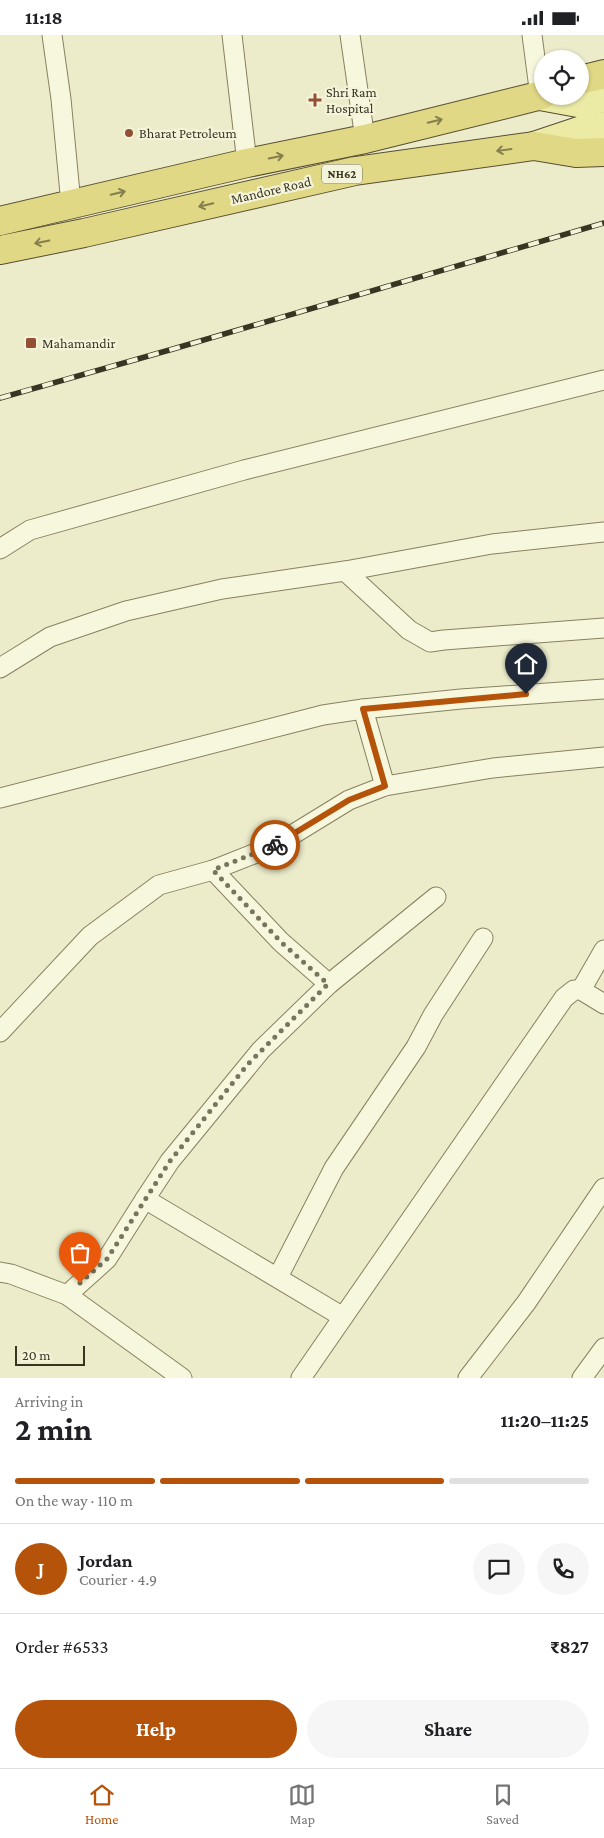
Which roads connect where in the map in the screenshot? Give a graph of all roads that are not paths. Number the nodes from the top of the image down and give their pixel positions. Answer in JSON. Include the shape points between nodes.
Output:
{"nodes":[{"id":1,"x":52,"y":35,"type":"edge"},
{"id":2,"x":232,"y":35,"type":"edge"},
{"id":3,"x":350,"y":35,"type":"edge"},
{"id":4,"x":532,"y":35,"type":"edge"},
{"id":5,"x":534,"y":50,"type":"edge"},
{"id":6,"x":604,"y":74,"type":"edge"},
{"id":7,"x":589,"y":92,"type":"edge"},
{"id":8,"x":534,"y":97,"type":"edge"},
{"id":9,"x":593,"y":128,"type":"edge"},
{"id":10,"x":364,"y":139,"type":"junction"},
{"id":11,"x":534,"y":146,"type":"junction"},
{"id":12,"x":604,"y":152,"type":"edge"},
{"id":13,"x":247,"y":163,"type":"junction"},
{"id":14,"x":70,"y":205,"type":"junction"},
{"id":15,"x":0,"y":221,"type":"edge"},
{"id":16,"x":0,"y":250,"type":"edge"},
{"id":17,"x":604,"y":380,"type":"edge"},
{"id":18,"x":604,"y":532,"type":"edge"},
{"id":19,"x":0,"y":549,"type":"edge"},
{"id":20,"x":345,"y":571,"type":"junction"},
{"id":21,"x":604,"y":628,"type":"edge"},
{"id":22,"x":0,"y":668,"type":"edge"},
{"id":23,"x":604,"y":689,"type":"edge"},
{"id":24,"x":363,"y":709,"type":"junction"},
{"id":25,"x":604,"y":757,"type":"edge"},
{"id":26,"x":385,"y":786,"type":"junction"},
{"id":27,"x":0,"y":798,"type":"edge"},
{"id":28,"x":213,"y":870,"type":"junction"},
{"id":29,"x":436,"y":897,"type":"dead end"},
{"id":30,"x":483,"y":938,"type":"dead end"},
{"id":31,"x":604,"y":950,"type":"edge"},
{"id":32,"x":328,"y":984,"type":"junction"},
{"id":33,"x":581,"y":990,"type":"junction"},
{"id":34,"x":604,"y":1004,"type":"edge"},
{"id":35,"x":0,"y":1032,"type":"edge"},
{"id":36,"x":604,"y":1188,"type":"edge"},
{"id":37,"x":144,"y":1199,"type":"junction"},
{"id":38,"x":597,"y":1213,"type":"edge"},
{"id":39,"x":0,"y":1272,"type":"edge"},
{"id":40,"x":278,"y":1277,"type":"junction"},
{"id":41,"x":67,"y":1295,"type":"junction"},
{"id":42,"x":343,"y":1317,"type":"junction"},
{"id":43,"x":604,"y":1348,"type":"edge"},
{"id":44,"x":182,"y":1378,"type":"edge"},
{"id":45,"x":301,"y":1378,"type":"edge"},
{"id":46,"x":468,"y":1378,"type":"edge"},
{"id":47,"x":582,"y":1378,"type":"edge"}],
"edges":[{"from":1,"to":14,"type":"street"},
{"from":2,"to":13,"type":"street"},
{"from":3,"to":10,"type":"street"},
{"from":4,"to":5,"type":"street"},
{"from":6,"to":7,"type":"highway"},
{"from":10,"to":8,"type":"highway","number":"NH62","one_way":true},
{"from":9,"to":11,"type":"main road"},
{"from":13,"to":10,"type":"highway","number":"NH62","one_way":true},
{"from":11,"to":12,"type":"highway","name":"Mandore Road","number":"NH62","via":[[576,153]]},
{"from":11,"to":16,"type":"highway","name":"Mandore Road","number":"NH62","one_way":true,"via":[[355,171]]},
{"from":14,"to":13,"type":"highway","number":"NH62","one_way":true},
{"from":14,"to":15,"type":"highway","number":"NH62"},
{"from":17,"to":19,"type":"street","via":[[244,470],[30,530]]},
{"from":18,"to":20,"type":"street","via":[[492,544]]},
{"from":20,"to":21,"type":"street","via":[[409,630],[430,642]]},
{"from":20,"to":22,"type":"street","via":[[222,589],[126,611],[50,637]]},
{"from":23,"to":24,"type":"street"},
{"from":24,"to":26,"type":"street"},
{"from":24,"to":27,"type":"street","via":[[323,715]]},
{"from":25,"to":26,"type":"street","via":[[494,768]]},
{"from":26,"to":28,"type":"street","via":[[349,800],[274,846]]},
{"from":28,"to":32,"type":"street","via":[[281,942]]},
{"from":28,"to":35,"type":"street","via":[[159,885],[134,902],[90,936]]},
{"from":29,"to":32,"type":"street"},
{"from":30,"to":40,"type":"street","via":[[416,1047],[334,1168]]},
{"from":31,"to":33,"type":"street"},
{"from":32,"to":37,"type":"street","via":[[248,1064],[170,1161]]},
{"from":33,"to":34,"type":"street"},
{"from":33,"to":42,"type":"street","via":[[574,990],[564,998]]},
{"from":36,"to":38,"type":"street"},
{"from":37,"to":40,"type":"street"},
{"from":37,"to":41,"type":"street","via":[[107,1259]]},
{"from":38,"to":46,"type":"street"},
{"from":39,"to":41,"type":"street"},
{"from":40,"to":42,"type":"street"},
{"from":41,"to":44,"type":"street"},
{"from":42,"to":45,"type":"street"},
{"from":43,"to":47,"type":"street"}]}
